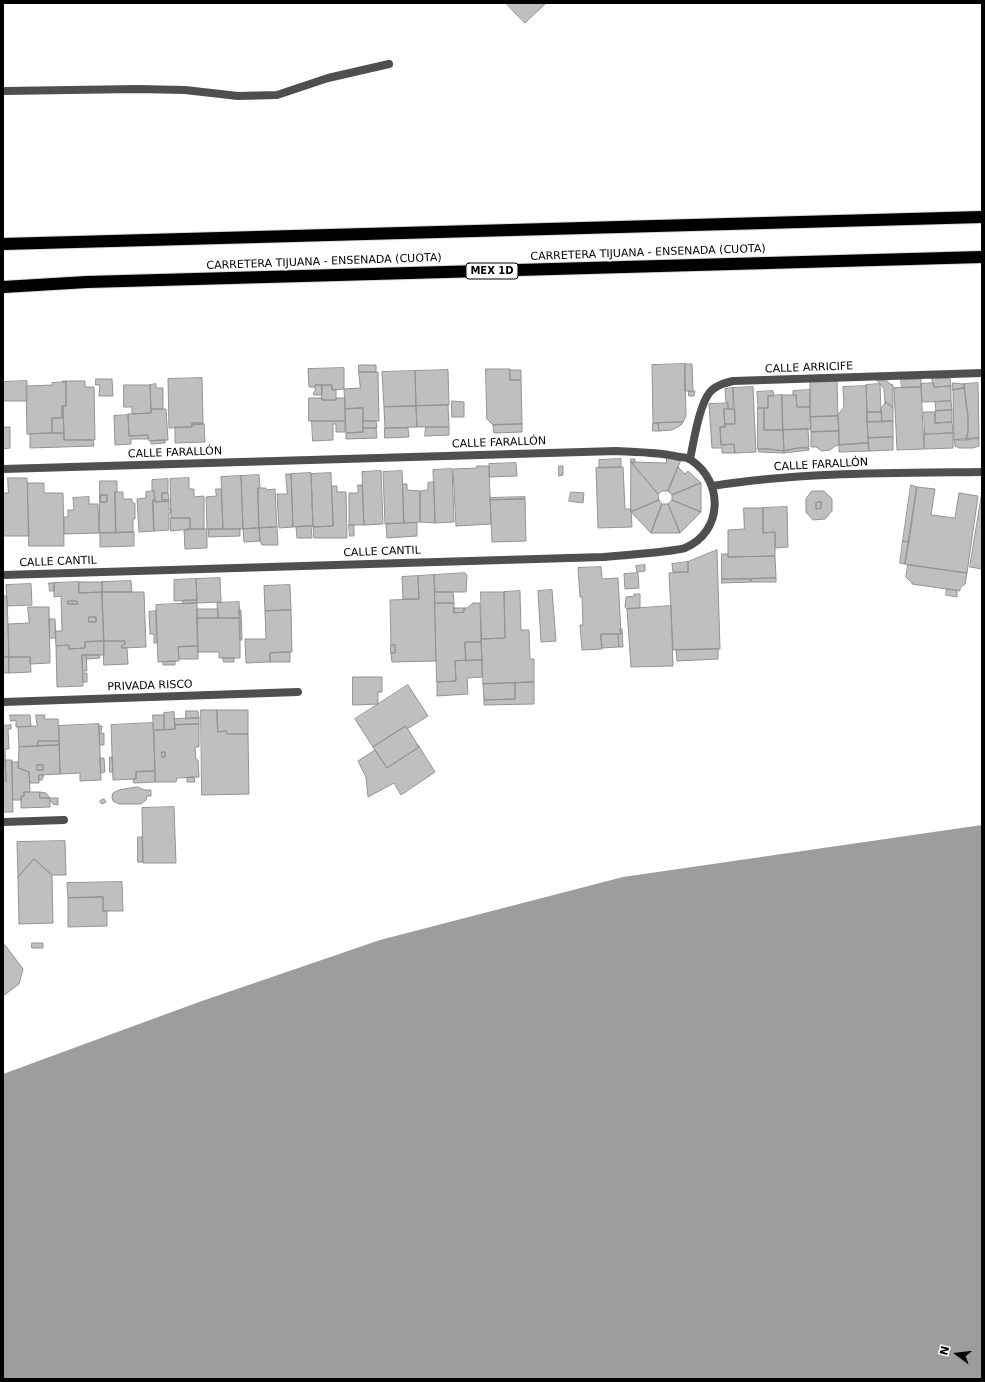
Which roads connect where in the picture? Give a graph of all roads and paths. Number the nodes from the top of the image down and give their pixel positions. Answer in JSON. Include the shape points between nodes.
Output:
{"nodes":[{"id":1,"x":389,"y":64,"type":"dead end"},
{"id":2,"x":3,"y":91,"type":"edge"},
{"id":3,"x":982,"y":217,"type":"edge"},
{"id":4,"x":3,"y":244,"type":"edge"},
{"id":5,"x":982,"y":257,"type":"edge"},
{"id":6,"x":3,"y":287,"type":"edge"},
{"id":7,"x":982,"y":374,"type":"edge"},
{"id":8,"x":690,"y":459,"type":"junction"},
{"id":9,"x":3,"y":469,"type":"edge"},
{"id":10,"x":982,"y":472,"type":"edge"},
{"id":11,"x":712,"y":486,"type":"junction"},
{"id":12,"x":3,"y":575,"type":"edge"},
{"id":13,"x":298,"y":692,"type":"dead end"},
{"id":14,"x":3,"y":702,"type":"edge"},
{"id":15,"x":64,"y":820,"type":"dead end"},
{"id":16,"x":3,"y":822,"type":"edge"}],
"edges":[{"from":1,"to":2,"type":"street","via":[[328,78],[278,95],[238,96],[185,90],[137,89]]},
{"from":3,"to":4,"type":"highway"},
{"from":5,"to":6,"type":"highway","name":"CARRETERA TIJUANA - ENSENADA (CUOTA)","number":"MEX 1D","via":[[87,282]]},
{"from":7,"to":8,"type":"street","name":"CALLE ARRICIFE","via":[[733,381],[720,385],[710,392],[703,404]]},
{"from":8,"to":9,"type":"street","name":"CALLE FARALLÓN","via":[[662,453],[616,451]]},
{"from":8,"to":11,"type":"street","via":[[701,468]]},
{"from":10,"to":11,"type":"street","name":"CALLE FARALLÓN","via":[[838,474],[742,481]]},
{"from":11,"to":12,"type":"street","name":"CALLE CANTIL","via":[[715,508],[710,528],[700,540],[683,549],[653,553],[595,557]]},
{"from":13,"to":14,"type":"street","name":"PRIVADA RISCO"},
{"from":15,"to":16,"type":"street"}]}
